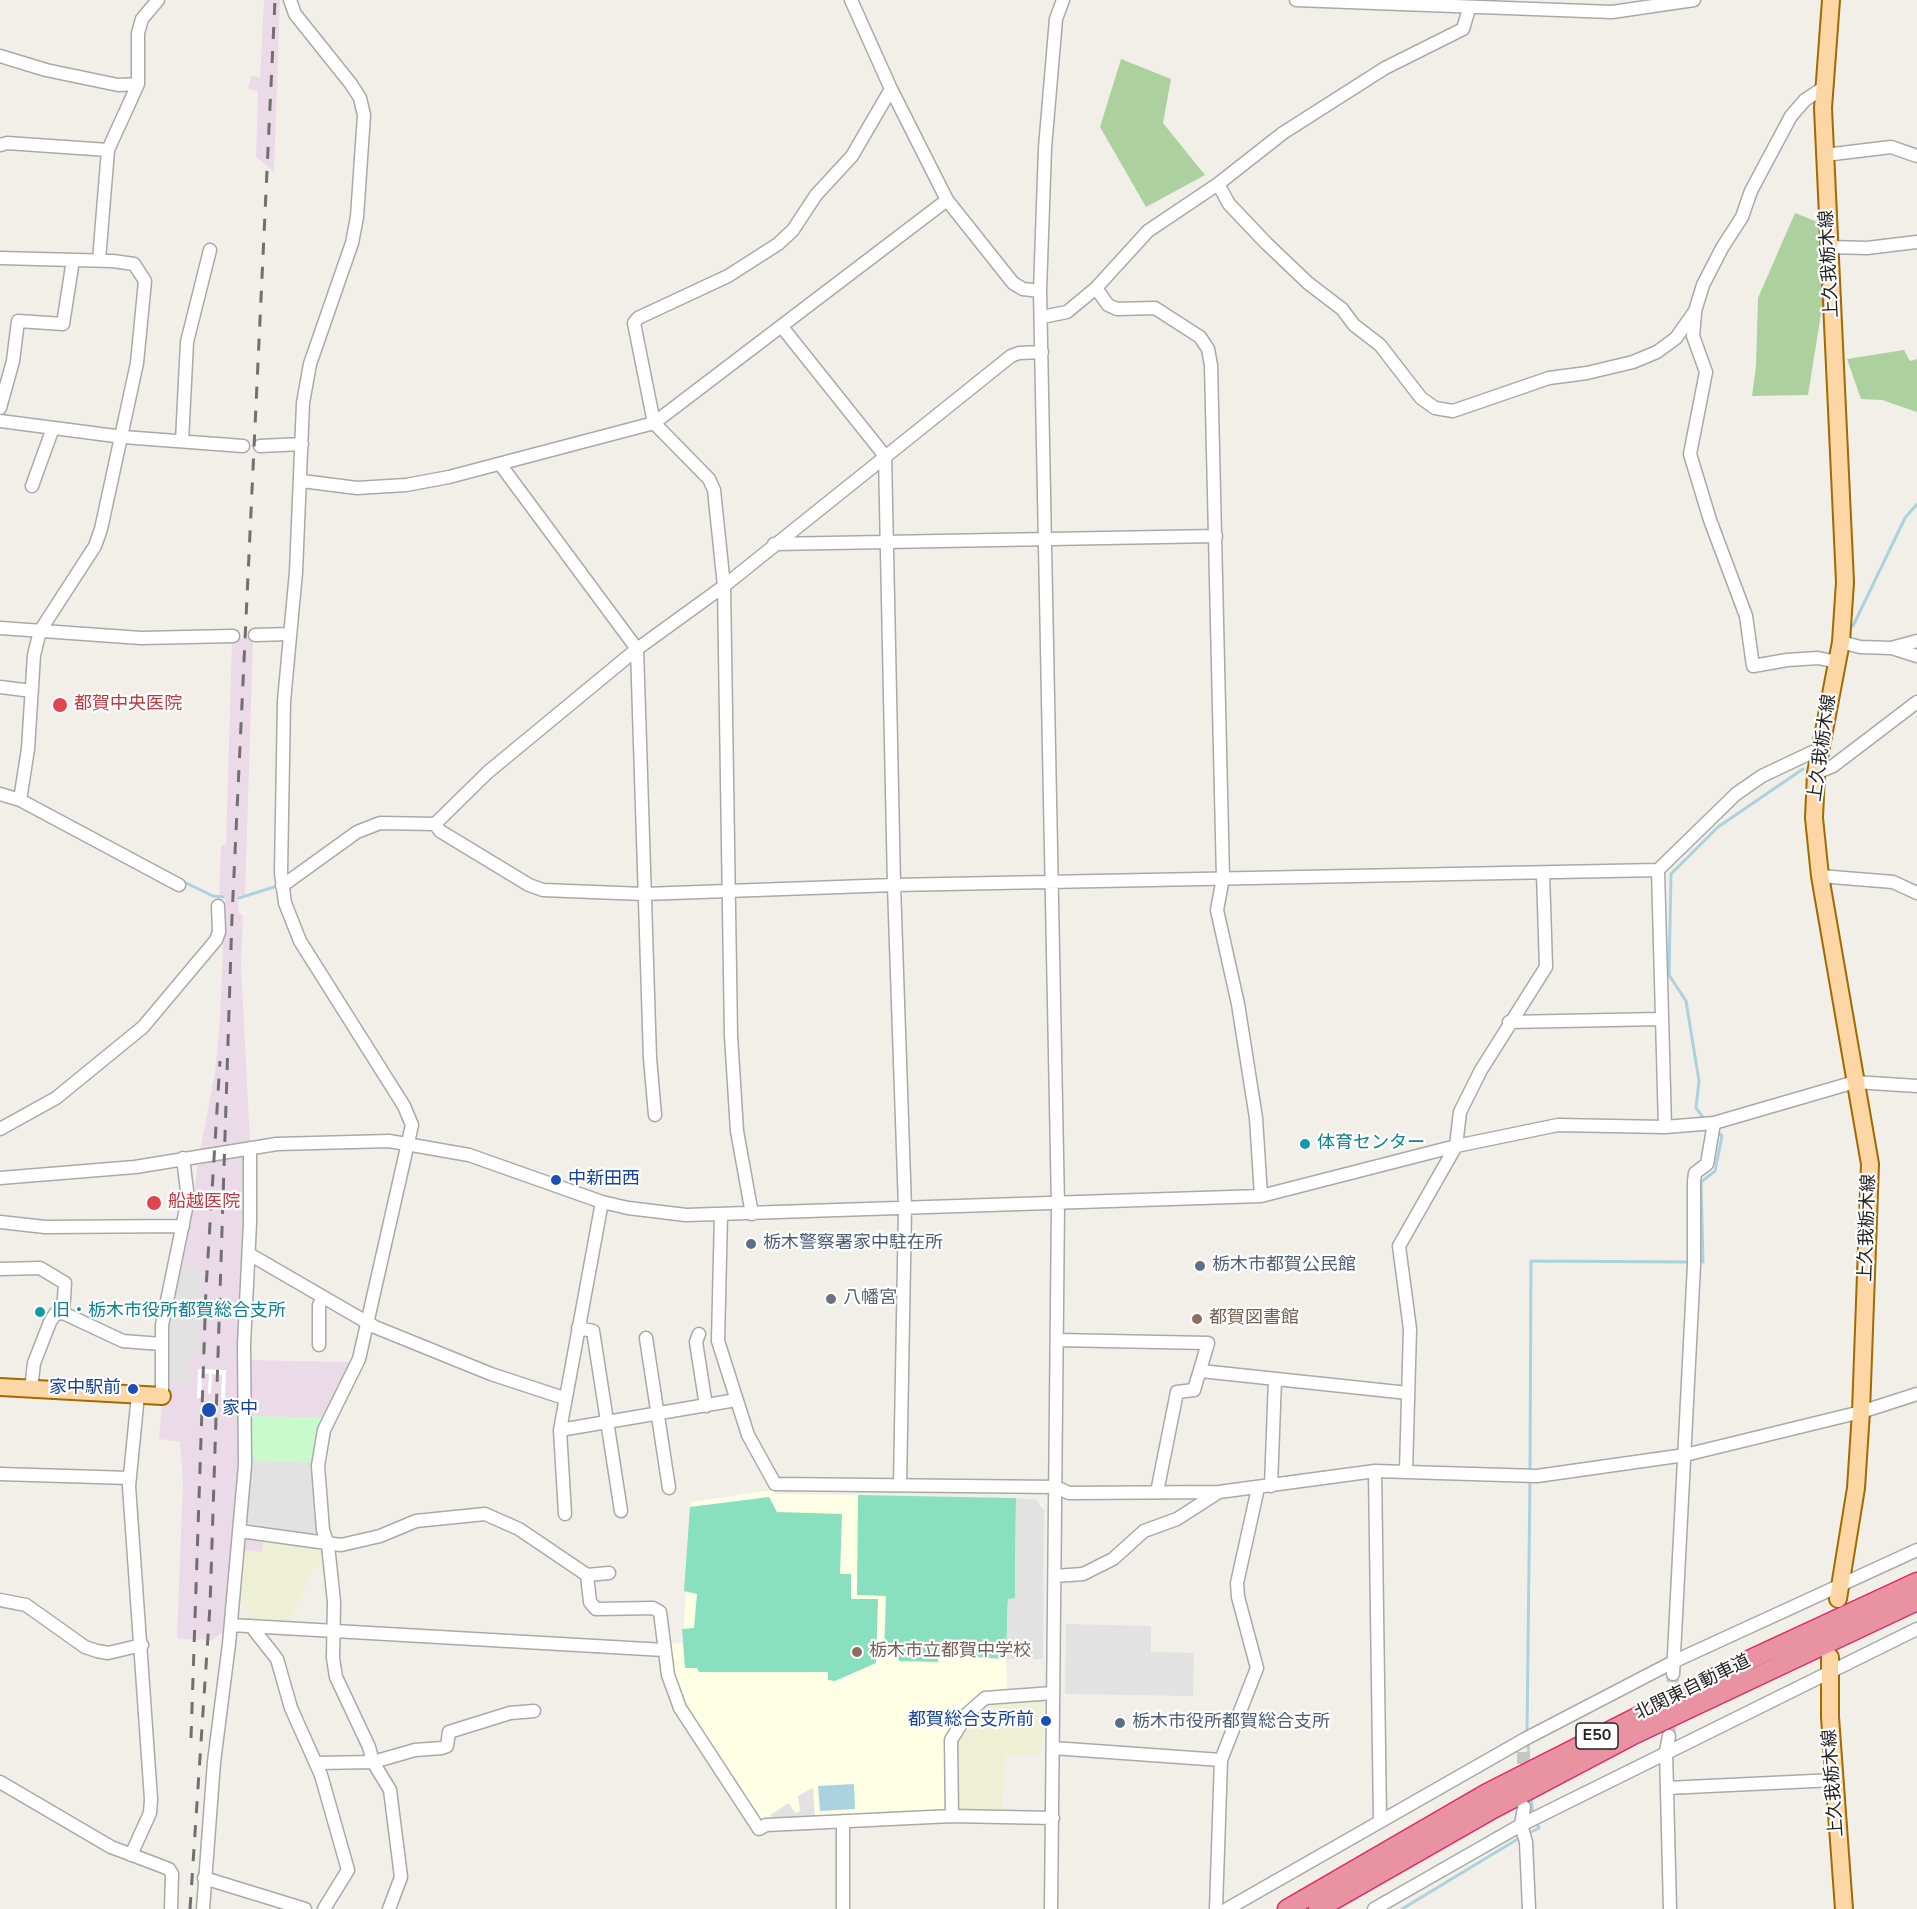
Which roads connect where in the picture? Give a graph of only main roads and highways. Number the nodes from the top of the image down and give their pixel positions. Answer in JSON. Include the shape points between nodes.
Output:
{"nodes":[{"id":1,"x":1831,"y":0,"type":"edge"},
{"id":2,"x":0,"y":1387,"type":"edge"},
{"id":3,"x":162,"y":1396,"type":"road end"},
{"id":4,"x":1917,"y":1582,"type":"edge"},
{"id":5,"x":1840,"y":1591,"type":"road end"},
{"id":6,"x":1917,"y":1601,"type":"edge"},
{"id":7,"x":1829,"y":1664,"type":"road end"},
{"id":8,"x":1287,"y":1909,"type":"edge"},
{"id":9,"x":1318,"y":1909,"type":"edge"},
{"id":10,"x":1844,"y":1909,"type":"edge"}],
"edges":[{"from":1,"to":5,"type":"main road","name":"上久我栃木線","via":[[1823,88],[1845,552],[1841,642],[1816,773],[1814,818],[1820,876],[1870,1164],[1861,1413],[1854,1498]]},
{"from":2,"to":3,"type":"main road"},
{"from":4,"to":8,"type":"highway","name":"北関東自動車道","number":"E50","via":[[1753,1658],[1498,1787]]},
{"from":6,"to":9,"type":"highway","name":"北関東自動車道","number":"E50","via":[[1635,1734],[1482,1814]]},
{"from":7,"to":10,"type":"main road","name":"上久我栃木線"}]}
